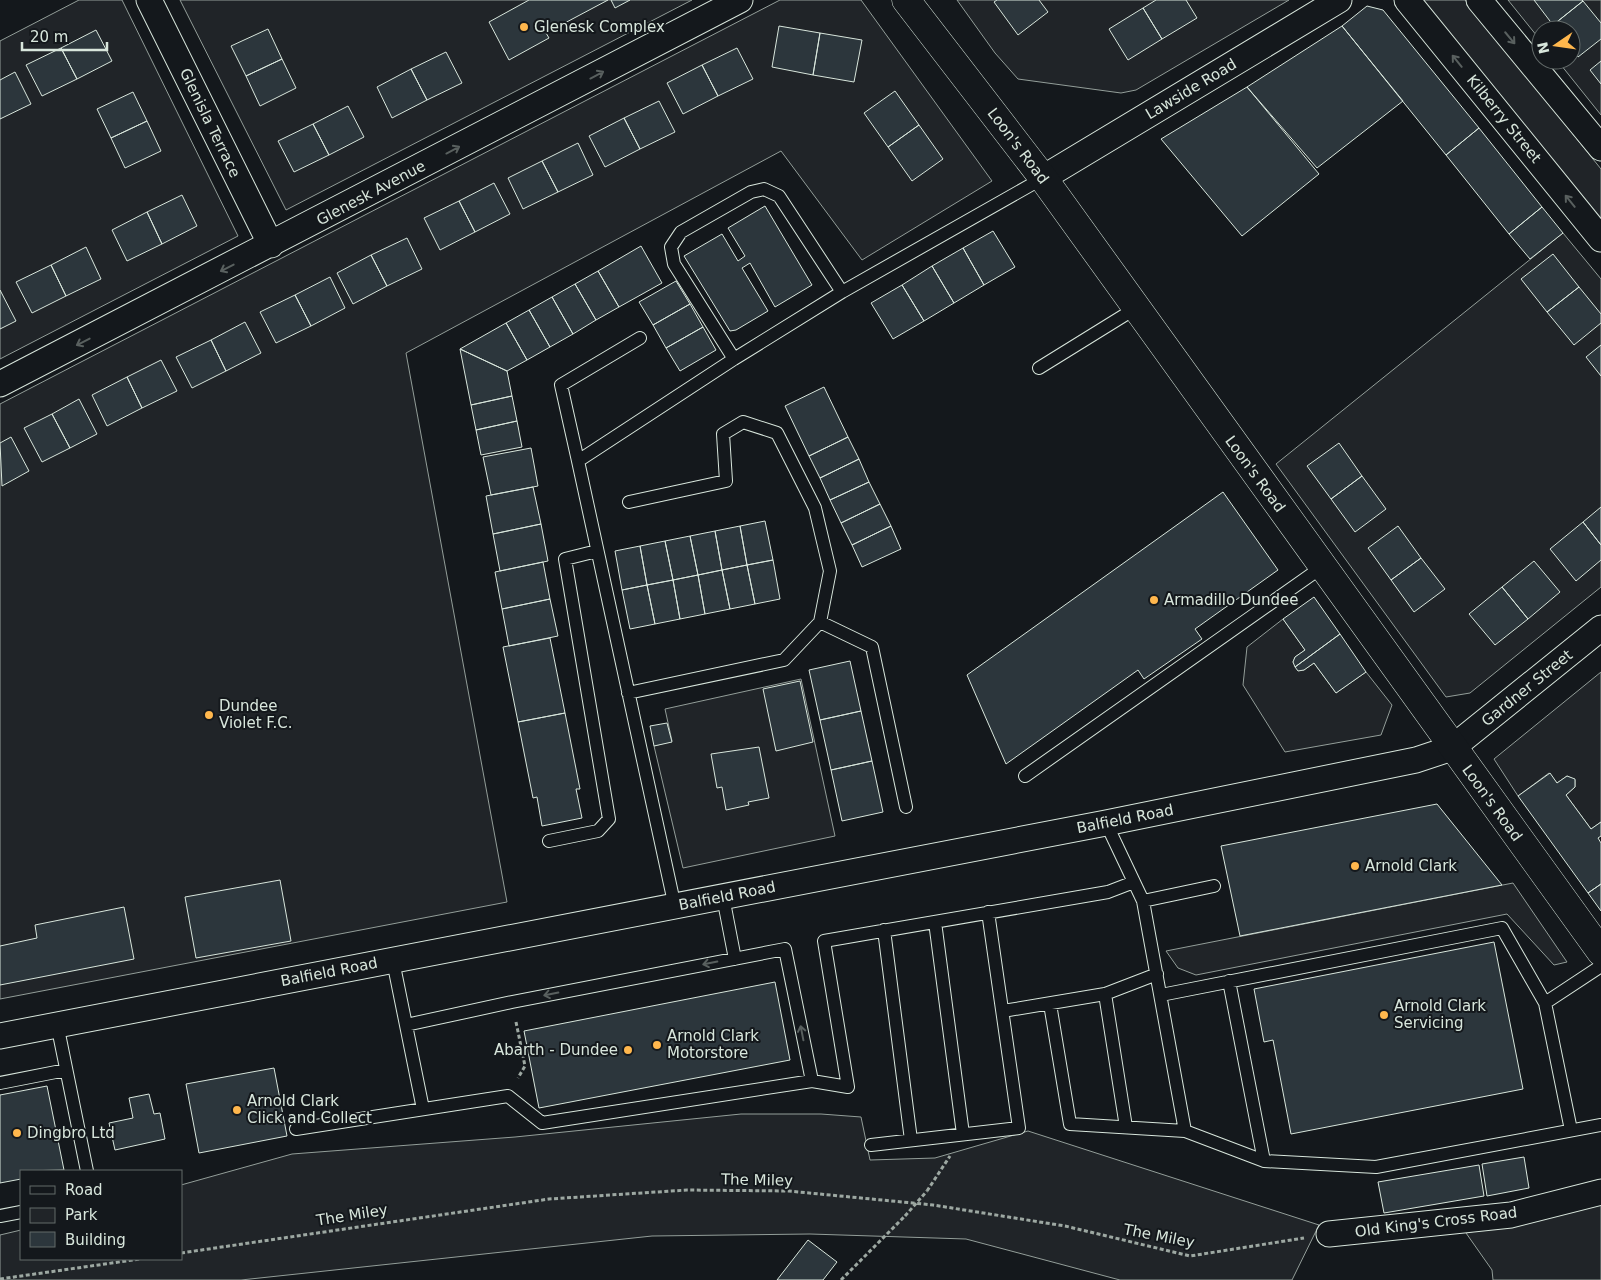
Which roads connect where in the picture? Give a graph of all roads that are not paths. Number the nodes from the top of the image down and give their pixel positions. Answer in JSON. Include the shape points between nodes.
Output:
{"nodes":[{"id":1,"x":149,"y":0,"type":"edge"},
{"id":2,"x":740,"y":0,"type":"edge"},
{"id":3,"x":906,"y":0,"type":"edge"},
{"id":4,"x":1339,"y":0,"type":"edge"},
{"id":5,"x":1408,"y":0,"type":"edge"},
{"id":6,"x":1478,"y":0,"type":"edge"},
{"id":7,"x":1601,"y":148,"type":"edge"},
{"id":8,"x":1043,"y":178,"type":"junction"},
{"id":9,"x":1601,"y":239,"type":"edge"},
{"id":10,"x":271,"y":245,"type":"junction"},
{"id":11,"x":842,"y":292,"type":"junction"},
{"id":12,"x":1136,"y":308,"type":"junction"},
{"id":13,"x":640,"y":338,"type":"dead end"},
{"id":14,"x":734,"y":359,"type":"junction"},
{"id":15,"x":1039,"y":368,"type":"dead end"},
{"id":16,"x":0,"y":384,"type":"edge"},
{"id":17,"x":578,"y":462,"type":"junction"},
{"id":18,"x":629,"y":502,"type":"dead end"},
{"id":19,"x":597,"y":551,"type":"junction"},
{"id":20,"x":1322,"y":567,"type":"junction"},
{"id":21,"x":820,"y":622,"type":"junction"},
{"id":22,"x":1601,"y":628,"type":"edge"},
{"id":23,"x":628,"y":693,"type":"junction"},
{"id":24,"x":1452,"y":748,"type":"junction"},
{"id":25,"x":1025,"y":776,"type":"dead end"},
{"id":26,"x":906,"y":807,"type":"dead end"},
{"id":27,"x":1106,"y":824,"type":"junction"},
{"id":28,"x":549,"y":841,"type":"dead end"},
{"id":29,"x":1134,"y":882,"type":"junction"},
{"id":30,"x":1214,"y":886,"type":"dead end"},
{"id":31,"x":723,"y":897,"type":"junction"},
{"id":32,"x":1143,"y":901,"type":"junction"},
{"id":33,"x":674,"y":906,"type":"junction"},
{"id":34,"x":988,"y":912,"type":"junction"},
{"id":35,"x":935,"y":922,"type":"junction"},
{"id":36,"x":884,"y":930,"type":"junction"},
{"id":37,"x":1601,"y":952,"type":"edge"},
{"id":38,"x":735,"y":959,"type":"junction"},
{"id":39,"x":393,"y":961,"type":"junction"},
{"id":40,"x":1601,"y":966,"type":"edge"},
{"id":41,"x":1157,"y":974,"type":"junction"},
{"id":42,"x":1229,"y":981,"type":"junction"},
{"id":43,"x":1105,"y":994,"type":"junction"},
{"id":44,"x":1161,"y":995,"type":"junction"},
{"id":45,"x":1545,"y":1003,"type":"junction"},
{"id":46,"x":1050,"y":1004,"type":"junction"},
{"id":47,"x":1003,"y":1012,"type":"junction"},
{"id":48,"x":57,"y":1024,"type":"junction"},
{"id":49,"x":406,"y":1026,"type":"junction"},
{"id":50,"x":0,"y":1036,"type":"edge"},
{"id":51,"x":66,"y":1070,"type":"junction"},
{"id":52,"x":812,"y":1081,"type":"junction"},
{"id":53,"x":0,"y":1083,"type":"edge"},
{"id":54,"x":423,"y":1109,"type":"junction"},
{"id":55,"x":1601,"y":1125,"type":"edge"},
{"id":56,"x":1126,"y":1127,"type":"junction"},
{"id":57,"x":296,"y":1129,"type":"dead end"},
{"id":58,"x":1571,"y":1130,"type":"junction"},
{"id":59,"x":1185,"y":1131,"type":"junction"},
{"id":60,"x":963,"y":1134,"type":"junction"},
{"id":61,"x":911,"y":1140,"type":"junction"},
{"id":62,"x":871,"y":1144,"type":"dead end"},
{"id":63,"x":1264,"y":1161,"type":"junction"},
{"id":64,"x":87,"y":1170,"type":"edge"},
{"id":65,"x":1601,"y":1192,"type":"edge"},
{"id":66,"x":20,"y":1212,"type":"edge"},
{"id":67,"x":0,"y":1216,"type":"edge"},
{"id":68,"x":1329,"y":1234,"type":"road end"}],
"edges":[{"from":1,"to":10,"type":"street","name":"Glenisla Terrace"},
{"from":10,"to":2,"type":"street","name":"Glenesk Avenue","one_way":true},
{"from":3,"to":8,"type":"street","name":"Loon's Road"},
{"from":4,"to":8,"type":"street","name":"Lawside Road"},
{"from":9,"to":5,"type":"street","name":"Kilberry Street","one_way":true},
{"from":6,"to":7,"type":"street","one_way":true},
{"from":8,"to":11,"type":"lane"},
{"from":8,"to":12,"type":"street","name":"Loon's Road"},
{"from":10,"to":16,"type":"street","name":"Glenesk Avenue","one_way":true},
{"from":11,"to":14,"type":"lane"},
{"from":11,"to":14,"type":"lane","via":[[779,196],[764,189],[751,192],[681,232],[671,246],[674,264]]},
{"from":12,"to":15,"type":"lane"},
{"from":12,"to":20,"type":"street","name":"Loon's Road"},
{"from":13,"to":17,"type":"lane","via":[[561,385]]},
{"from":14,"to":17,"type":"lane"},
{"from":17,"to":19,"type":"lane"},
{"from":18,"to":21,"type":"lane","via":[[726,482],[723,434],[743,422],[777,433],[815,508],[830,572]]},
{"from":19,"to":23,"type":"lane"},
{"from":19,"to":28,"type":"lane","via":[[565,559],[609,818],[598,831]]},
{"from":20,"to":24,"type":"street","name":"Loon's Road"},
{"from":20,"to":25,"type":"lane"},
{"from":21,"to":23,"type":"lane","via":[[784,660]]},
{"from":21,"to":26,"type":"lane","via":[[872,647]]},
{"from":22,"to":24,"type":"street","name":"Gardner Street"},
{"from":23,"to":33,"type":"lane"},
{"from":24,"to":27,"type":"street","name":"Balfield Road","via":[[1416,760]]},
{"from":24,"to":37,"type":"street","name":"Loon's Road"},
{"from":27,"to":29,"type":"lane"},
{"from":27,"to":31,"type":"street","name":"Balfield Road"},
{"from":29,"to":32,"type":"lane"},
{"from":29,"to":34,"type":"lane","via":[[1108,892]]},
{"from":30,"to":32,"type":"lane"},
{"from":31,"to":33,"type":"street","name":"Balfield Road"},
{"from":31,"to":38,"type":"lane"},
{"from":32,"to":41,"type":"lane"},
{"from":33,"to":39,"type":"street","name":"Balfield Road"},
{"from":34,"to":35,"type":"lane"},
{"from":34,"to":47,"type":"lane"},
{"from":35,"to":36,"type":"lane"},
{"from":35,"to":60,"type":"lane"},
{"from":36,"to":52,"type":"lane","via":[[824,941],[848,1087]]},
{"from":36,"to":61,"type":"lane"},
{"from":38,"to":49,"type":"lane","one_way":true},
{"from":52,"to":38,"type":"lane","one_way":true,"via":[[785,949]]},
{"from":39,"to":48,"type":"street","name":"Balfield Road"},
{"from":39,"to":49,"type":"lane"},
{"from":40,"to":45,"type":"lane"},
{"from":41,"to":43,"type":"lane"},
{"from":41,"to":44,"type":"lane"},
{"from":42,"to":44,"type":"lane"},
{"from":42,"to":45,"type":"lane","via":[[1502,928]]},
{"from":42,"to":63,"type":"lane"},
{"from":43,"to":46,"type":"lane"},
{"from":43,"to":56,"type":"lane"},
{"from":44,"to":59,"type":"lane"},
{"from":45,"to":58,"type":"lane"},
{"from":46,"to":47,"type":"lane"},
{"from":46,"to":56,"type":"lane","via":[[1070,1124]]},
{"from":47,"to":60,"type":"lane","via":[[1019,1128]]},
{"from":48,"to":50,"type":"street","name":"Balfield Road"},
{"from":48,"to":51,"type":"lane"},
{"from":49,"to":54,"type":"lane"},
{"from":51,"to":53,"type":"lane"},
{"from":51,"to":64,"type":"lane"},
{"from":52,"to":54,"type":"lane","via":[[542,1123],[508,1096]]},
{"from":54,"to":57,"type":"lane"},
{"from":55,"to":58,"type":"lane"},
{"from":56,"to":59,"type":"lane"},
{"from":58,"to":63,"type":"lane","via":[[1376,1167]]},
{"from":59,"to":63,"type":"lane"},
{"from":60,"to":61,"type":"lane"},
{"from":61,"to":62,"type":"lane"},
{"from":65,"to":68,"type":"street","name":"Old King's Cross Road","via":[[1511,1215]]},
{"from":66,"to":67,"type":"lane"}]}
